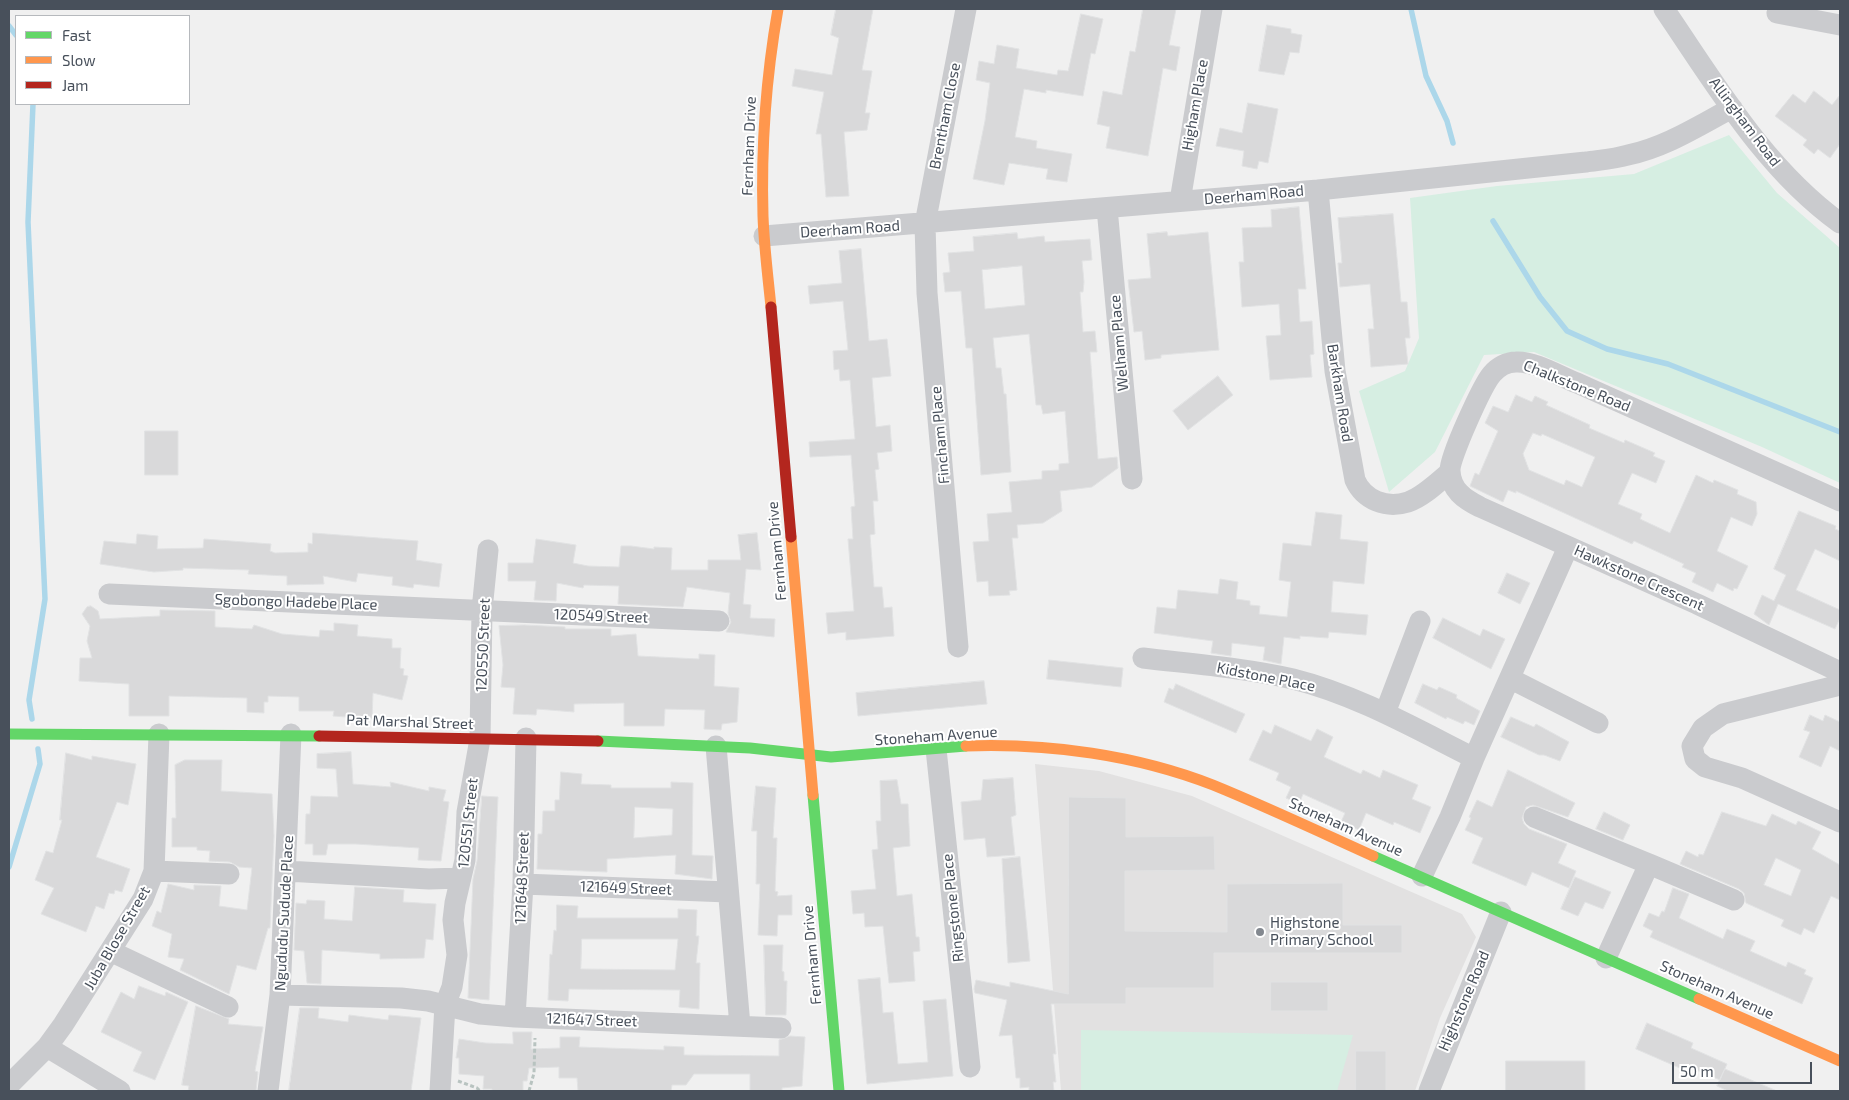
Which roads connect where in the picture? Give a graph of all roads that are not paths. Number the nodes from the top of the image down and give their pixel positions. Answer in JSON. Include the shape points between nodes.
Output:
{"nodes":[{"id":1,"x":778,"y":9,"type":"edge"},
{"id":2,"x":966,"y":9,"type":"edge"},
{"id":3,"x":1212,"y":9,"type":"edge"},
{"id":4,"x":1664,"y":9,"type":"edge"},
{"id":5,"x":1777,"y":13,"type":"dead end"},
{"id":6,"x":1840,"y":25,"type":"edge"},
{"id":7,"x":1732,"y":108,"type":"junction"},
{"id":8,"x":1318,"y":190,"type":"junction"},
{"id":9,"x":1180,"y":201,"type":"junction"},
{"id":10,"x":1107,"y":208,"type":"junction"},
{"id":11,"x":1840,"y":223,"type":"edge"},
{"id":12,"x":925,"y":224,"type":"junction"},
{"id":13,"x":764,"y":236,"type":"junction"},
{"id":14,"x":1450,"y":472,"type":"junction"},
{"id":15,"x":1132,"y":478,"type":"dead end"},
{"id":16,"x":1840,"y":500,"type":"edge"},
{"id":17,"x":1568,"y":547,"type":"junction"},
{"id":18,"x":488,"y":550,"type":"dead end"},
{"id":19,"x":109,"y":594,"type":"dead end"},
{"id":20,"x":482,"y":610,"type":"junction"},
{"id":21,"x":719,"y":621,"type":"dead end"},
{"id":22,"x":1420,"y":621,"type":"dead end"},
{"id":23,"x":958,"y":647,"type":"dead end"},
{"id":24,"x":1143,"y":658,"type":"dead end"},
{"id":25,"x":1840,"y":672,"type":"edge"},
{"id":26,"x":1510,"y":679,"type":"junction"},
{"id":27,"x":1840,"y":684,"type":"edge"},
{"id":28,"x":1385,"y":713,"type":"junction"},
{"id":29,"x":1598,"y":722,"type":"dead end"},
{"id":30,"x":9,"y":734,"type":"edge"},
{"id":31,"x":159,"y":734,"type":"junction"},
{"id":32,"x":290,"y":734,"type":"junction"},
{"id":33,"x":526,"y":738,"type":"junction"},
{"id":34,"x":480,"y":739,"type":"junction"},
{"id":35,"x":716,"y":746,"type":"junction"},
{"id":36,"x":936,"y":749,"type":"junction"},
{"id":37,"x":810,"y":756,"type":"junction"},
{"id":38,"x":1474,"y":758,"type":"junction"},
{"id":39,"x":1534,"y":816,"type":"dead end"},
{"id":40,"x":1840,"y":822,"type":"edge"},
{"id":41,"x":1648,"y":864,"type":"junction"},
{"id":42,"x":154,"y":871,"type":"junction"},
{"id":43,"x":286,"y":871,"type":"junction"},
{"id":44,"x":229,"y":874,"type":"dead end"},
{"id":45,"x":1422,"y":876,"type":"junction"},
{"id":46,"x":461,"y":878,"type":"junction"},
{"id":47,"x":523,"y":884,"type":"junction"},
{"id":48,"x":728,"y":892,"type":"junction"},
{"id":49,"x":1734,"y":900,"type":"dead end"},
{"id":50,"x":1501,"y":912,"type":"junction"},
{"id":51,"x":110,"y":951,"type":"junction"},
{"id":52,"x":1606,"y":958,"type":"junction"},
{"id":53,"x":280,"y":995,"type":"junction"},
{"id":54,"x":445,"y":1006,"type":"junction"},
{"id":55,"x":228,"y":1007,"type":"dead end"},
{"id":56,"x":525,"y":1017,"type":"junction"},
{"id":57,"x":740,"y":1026,"type":"junction"},
{"id":58,"x":781,"y":1028,"type":"dead end"},
{"id":59,"x":47,"y":1048,"type":"junction"},
{"id":60,"x":1840,"y":1061,"type":"edge"},
{"id":61,"x":970,"y":1067,"type":"dead end"},
{"id":62,"x":9,"y":1085,"type":"edge"},
{"id":63,"x":120,"y":1091,"type":"edge"},
{"id":64,"x":268,"y":1091,"type":"edge"},
{"id":65,"x":440,"y":1091,"type":"edge"},
{"id":66,"x":839,"y":1091,"type":"edge"},
{"id":67,"x":1429,"y":1091,"type":"edge"}],
"edges":[{"from":1,"to":13,"type":"street","name":"Fernham Drive","via":[[765,94],[761,151]]},
{"from":2,"to":12,"type":"street","name":"Brentham Close"},
{"from":3,"to":9,"type":"street","name":"Higham Place"},
{"from":4,"to":7,"type":"street","name":"Allingham Road"},
{"from":5,"to":6,"type":"street"},
{"from":7,"to":8,"type":"street","name":"Deerham Road","via":[[1677,138],[1628,156]]},
{"from":7,"to":11,"type":"street","name":"Allingham Road","via":[[1762,150],[1808,198]]},
{"from":8,"to":9,"type":"street","name":"Deerham Road"},
{"from":8,"to":14,"type":"street","name":"Barkham Road","via":[[1335,371],[1357,485],[1368,498],[1377,502],[1408,502]]},
{"from":9,"to":10,"type":"street","name":"Deerham Road"},
{"from":10,"to":12,"type":"street","name":"Deerham Road"},
{"from":10,"to":15,"type":"street","name":"Welham Place"},
{"from":12,"to":13,"type":"street","name":"Deerham Road"},
{"from":12,"to":23,"type":"street","name":"Fincham Place","via":[[927,293]]},
{"from":13,"to":37,"type":"street","name":"Fernham Drive"},
{"from":14,"to":16,"type":"street","name":"Chalkstone Road","via":[[1454,452],[1484,386],[1498,368],[1515,362],[1531,364],[1576,383]]},
{"from":14,"to":17,"type":"street","via":[[1454,487],[1470,502]]},
{"from":17,"to":25,"type":"street","name":"Hawkstone Crescent"},
{"from":17,"to":26,"type":"street","name":"Hawkstone Crescent"},
{"from":18,"to":20,"type":"street","name":"120550 Street"},
{"from":19,"to":20,"type":"street","name":"Sgobongo Hadebe Place"},
{"from":20,"to":21,"type":"street","name":"120549 Street"},
{"from":20,"to":34,"type":"street","name":"120550 Street"},
{"from":22,"to":28,"type":"street"},
{"from":24,"to":28,"type":"street","name":"Kidstone Place","via":[[1293,679]]},
{"from":26,"to":29,"type":"street"},
{"from":26,"to":38,"type":"street","name":"Hawkstone Crescent"},
{"from":27,"to":40,"type":"street","via":[[1723,714],[1703,728],[1692,746],[1695,759],[1704,767],[1742,778]]},
{"from":28,"to":38,"type":"street","name":"Kidstone Place"},
{"from":30,"to":31,"type":"street","name":"Pat Marshal Street"},
{"from":31,"to":32,"type":"street","name":"Pat Marshal Street"},
{"from":31,"to":42,"type":"street","name":"Juba Blose Street"},
{"from":32,"to":34,"type":"street","name":"Pat Marshal Street"},
{"from":32,"to":43,"type":"street","name":"Ngududu Sudude Place"},
{"from":33,"to":34,"type":"street","name":"Pat Marshal Street"},
{"from":33,"to":35,"type":"street","name":"Pat Marshal Street"},
{"from":33,"to":47,"type":"street","name":"121648 Street"},
{"from":34,"to":46,"type":"street","name":"120551 Street","via":[[467,812]]},
{"from":35,"to":37,"type":"street","name":"Pat Marshal Street"},
{"from":35,"to":48,"type":"street"},
{"from":36,"to":37,"type":"street","name":"Stoneham Avenue","via":[[853,757]]},
{"from":36,"to":45,"type":"street","name":"Stoneham Avenue","via":[[1028,745],[1135,761],[1212,785]]},
{"from":36,"to":61,"type":"street","name":"Ringstone Place"},
{"from":37,"to":66,"type":"street","name":"Fernham Drive"},
{"from":38,"to":45,"type":"street","name":"Hawkstone Crescent"},
{"from":39,"to":41,"type":"street"},
{"from":41,"to":49,"type":"street"},
{"from":41,"to":52,"type":"street"},
{"from":42,"to":44,"type":"street"},
{"from":42,"to":51,"type":"street","name":"Juba Blose Street","via":[[143,899]]},
{"from":43,"to":46,"type":"street"},
{"from":43,"to":53,"type":"street","name":"Ngududu Sudude Place"},
{"from":45,"to":50,"type":"street","name":"Stoneham Avenue"},
{"from":46,"to":54,"type":"street","name":"120551 Street","via":[[453,920],[457,942],[456,969]]},
{"from":47,"to":48,"type":"street","name":"121649 Street"},
{"from":47,"to":56,"type":"street","name":"121648 Street"},
{"from":48,"to":57,"type":"street"},
{"from":50,"to":52,"type":"street","name":"Stoneham Avenue"},
{"from":50,"to":67,"type":"street","name":"Highstone Road"},
{"from":51,"to":55,"type":"street"},
{"from":51,"to":59,"type":"street","name":"Juba Blose Street"},
{"from":52,"to":60,"type":"street","name":"Stoneham Avenue"},
{"from":53,"to":54,"type":"street","name":"121647 Street","via":[[401,998]]},
{"from":53,"to":64,"type":"street","name":"Ngududu Sudude Place"},
{"from":54,"to":56,"type":"street","name":"121647 Street","via":[[480,1014]]},
{"from":54,"to":65,"type":"street","name":"120551 Street"},
{"from":56,"to":57,"type":"street","name":"121647 Street"},
{"from":57,"to":58,"type":"street","name":"121647 Street"},
{"from":59,"to":62,"type":"street","name":"Juba Blose Street"},
{"from":59,"to":63,"type":"street"}]}
